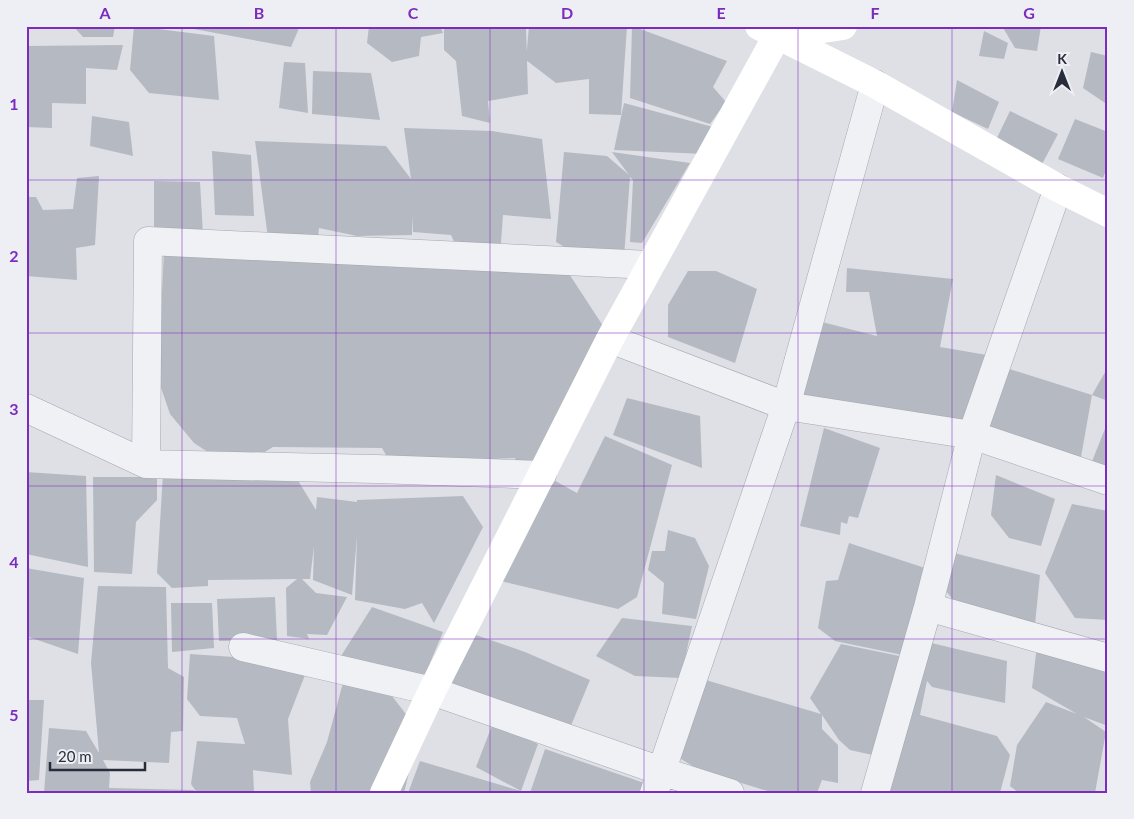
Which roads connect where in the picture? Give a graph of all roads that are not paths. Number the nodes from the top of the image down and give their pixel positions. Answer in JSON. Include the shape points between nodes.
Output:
{"nodes":[{"id":1,"x":843,"y":26,"type":"edge"},
{"id":2,"x":771,"y":29,"type":"edge"},
{"id":3,"x":875,"y":84,"type":"junction"},
{"id":4,"x":1058,"y":188,"type":"junction"},
{"id":5,"x":1108,"y":212,"type":"edge"},
{"id":6,"x":650,"y":265,"type":"junction"},
{"id":7,"x":610,"y":339,"type":"junction"},
{"id":8,"x":786,"y":406,"type":"junction"},
{"id":9,"x":26,"y":408,"type":"edge"},
{"id":10,"x":972,"y":435,"type":"junction"},
{"id":11,"x":146,"y":464,"type":"junction"},
{"id":12,"x":542,"y":475,"type":"junction"},
{"id":13,"x":1108,"y":482,"type":"edge"},
{"id":14,"x":928,"y":607,"type":"junction"},
{"id":15,"x":243,"y":647,"type":"dead end"},
{"id":16,"x":1108,"y":658,"type":"edge"},
{"id":17,"x":432,"y":691,"type":"junction"},
{"id":18,"x":658,"y":782,"type":"edge"},
{"id":19,"x":384,"y":793,"type":"edge"},
{"id":20,"x":730,"y":793,"type":"edge"},
{"id":21,"x":875,"y":793,"type":"edge"}],
"edges":[{"from":1,"to":2,"type":"street"},
{"from":2,"to":3,"type":"street"},
{"from":2,"to":6,"type":"street"},
{"from":3,"to":4,"type":"street"},
{"from":3,"to":8,"type":"street"},
{"from":4,"to":5,"type":"street"},
{"from":4,"to":10,"type":"street"},
{"from":6,"to":7,"type":"street"},
{"from":6,"to":11,"type":"street","via":[[148,241]]},
{"from":7,"to":8,"type":"street"},
{"from":7,"to":12,"type":"street"},
{"from":8,"to":10,"type":"street"},
{"from":8,"to":18,"type":"street"},
{"from":9,"to":11,"type":"street"},
{"from":10,"to":13,"type":"street"},
{"from":10,"to":14,"type":"street"},
{"from":11,"to":12,"type":"street"},
{"from":12,"to":17,"type":"street"},
{"from":14,"to":16,"type":"street"},
{"from":14,"to":21,"type":"street"},
{"from":15,"to":17,"type":"street"},
{"from":17,"to":18,"type":"street"},
{"from":17,"to":19,"type":"street"},
{"from":18,"to":20,"type":"street"}]}
